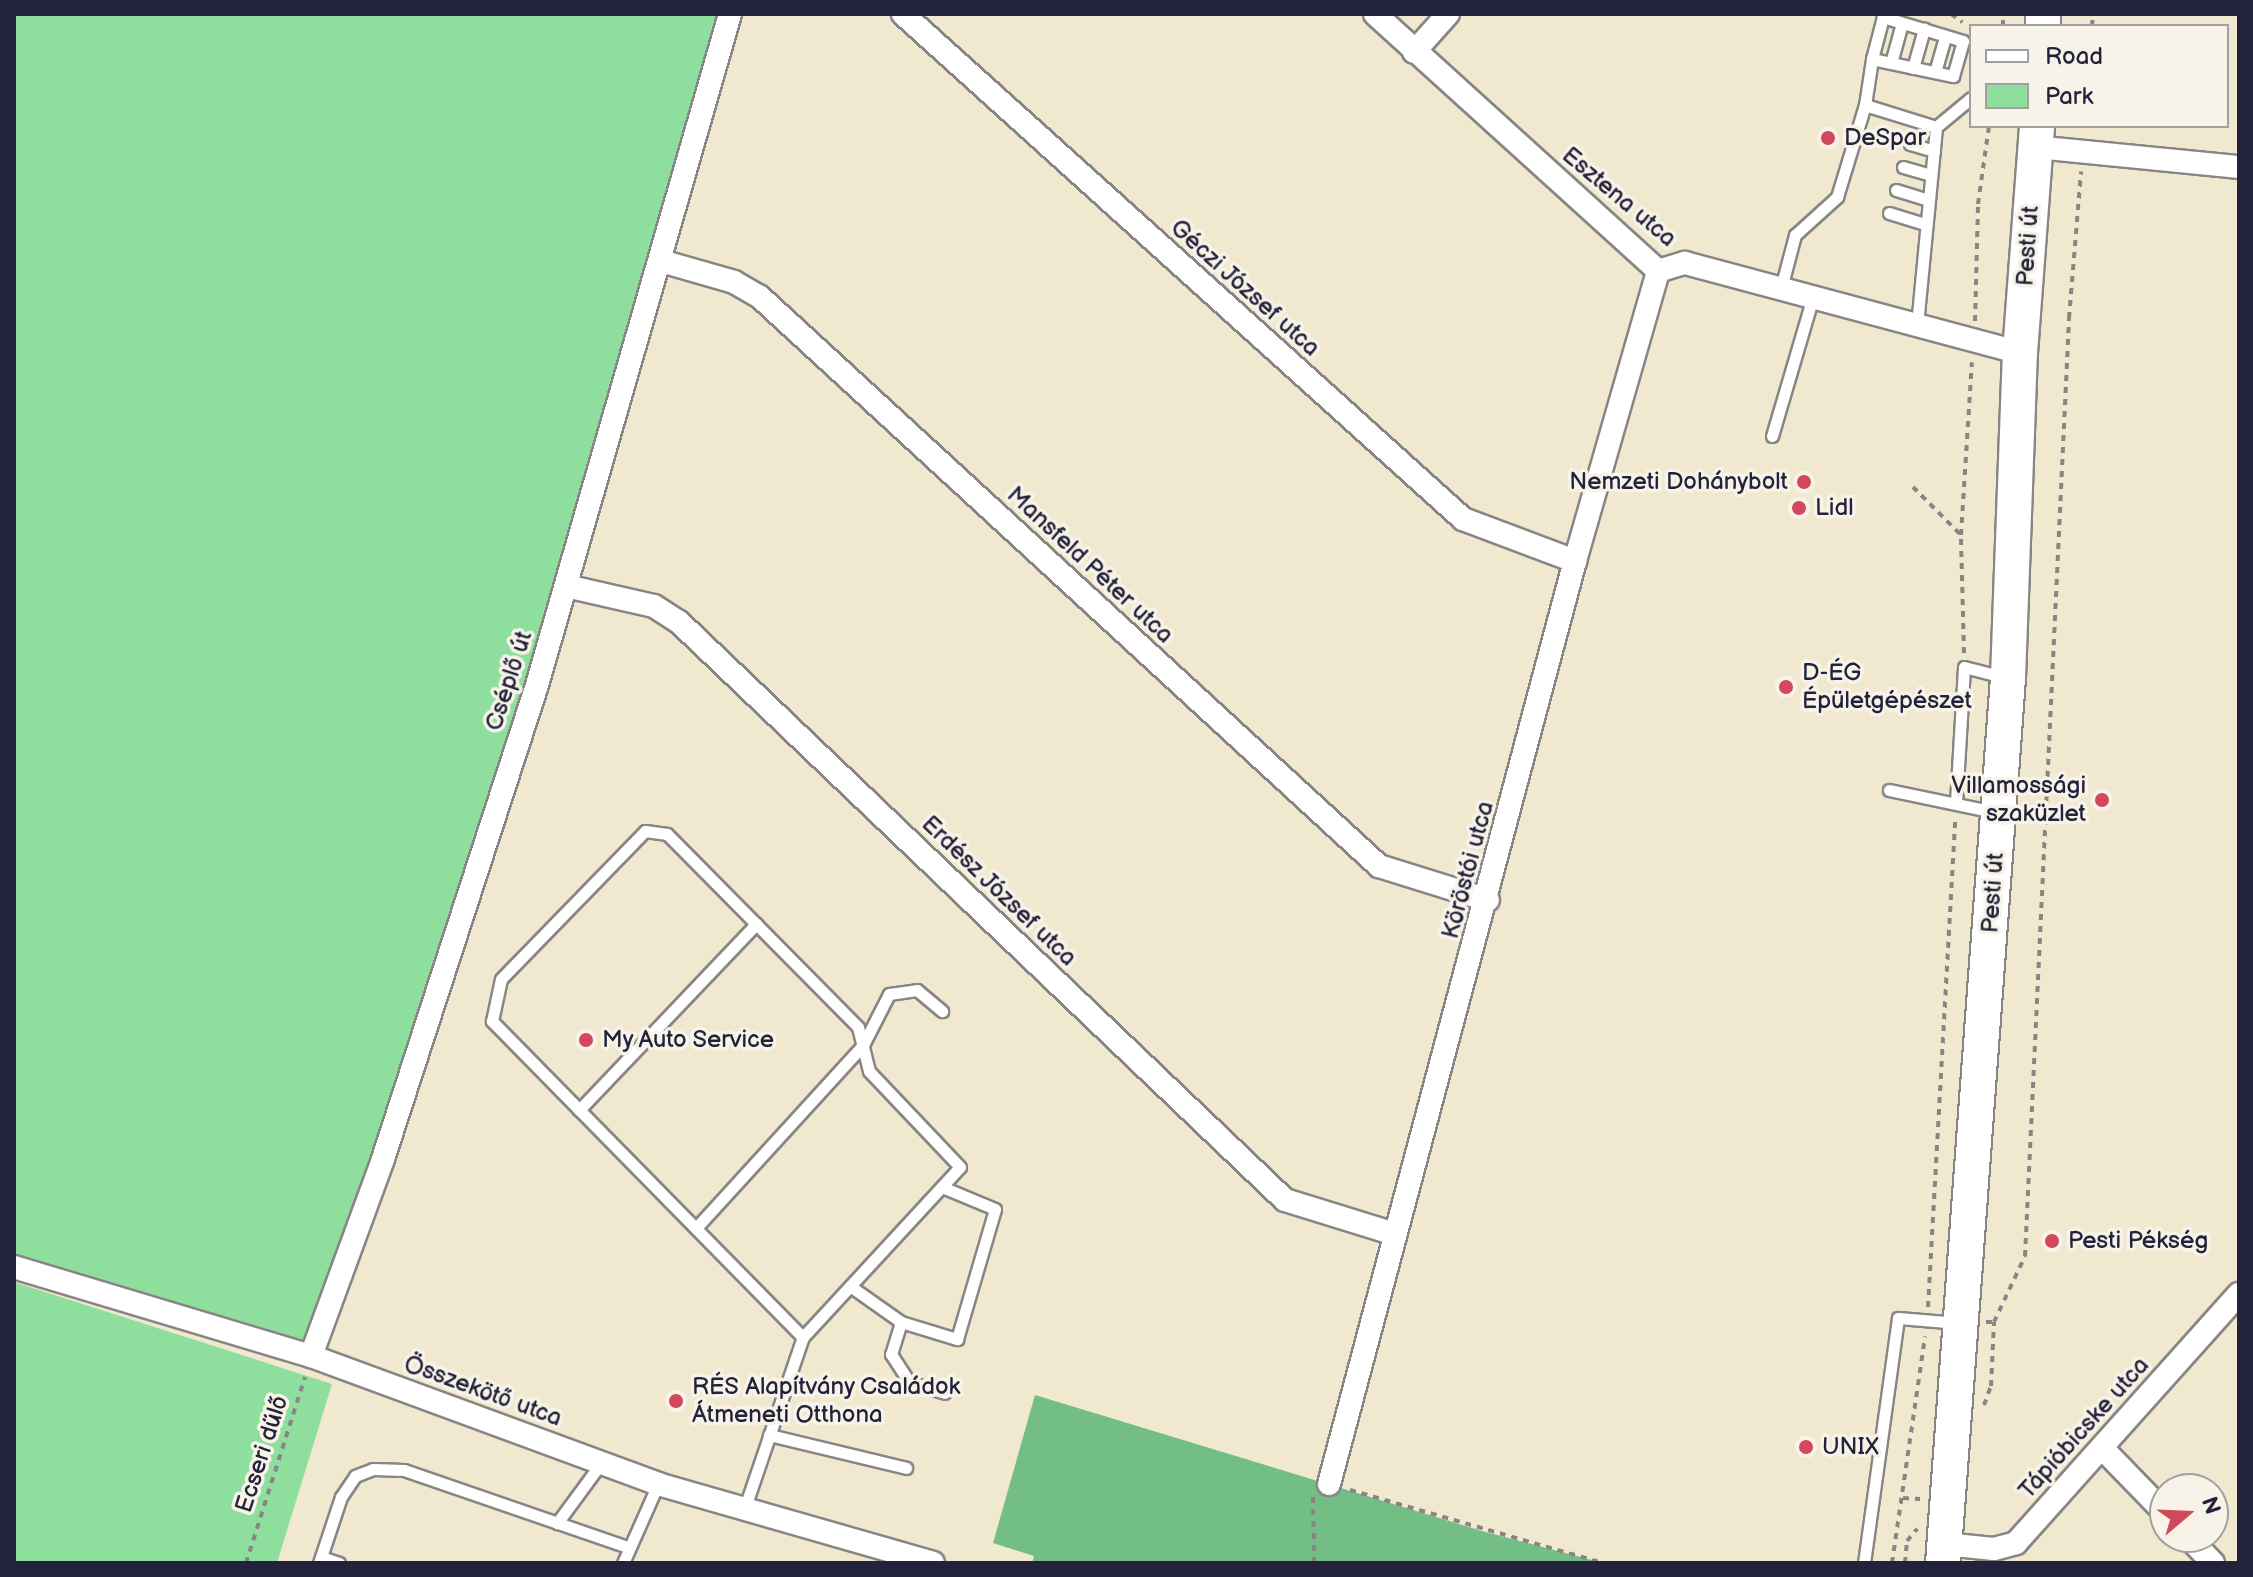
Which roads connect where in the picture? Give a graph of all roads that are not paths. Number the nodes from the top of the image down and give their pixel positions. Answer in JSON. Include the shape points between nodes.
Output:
{"nodes":[{"id":1,"x":730,"y":14,"type":"edge"},
{"id":2,"x":903,"y":14,"type":"edge"},
{"id":3,"x":1375,"y":14,"type":"edge"},
{"id":4,"x":1448,"y":14,"type":"edge"},
{"id":5,"x":1902,"y":23,"type":"junction"},
{"id":6,"x":1924,"y":29,"type":"junction"},
{"id":7,"x":1945,"y":36,"type":"junction"},
{"id":8,"x":1414,"y":52,"type":"junction"},
{"id":9,"x":1872,"y":59,"type":"junction"},
{"id":10,"x":1891,"y":63,"type":"junction"},
{"id":11,"x":1913,"y":68,"type":"junction"},
{"id":12,"x":1935,"y":72,"type":"junction"},
{"id":13,"x":1969,"y":100,"type":"edge"},
{"id":14,"x":1865,"y":105,"type":"junction"},
{"id":15,"x":1936,"y":127,"type":"junction"},
{"id":16,"x":1858,"y":129,"type":"junction"},
{"id":17,"x":1873,"y":133,"type":"dead end"},
{"id":18,"x":2036,"y":136,"type":"edge"},
{"id":19,"x":1910,"y":144,"type":"dead end"},
{"id":20,"x":1851,"y":151,"type":"junction"},
{"id":21,"x":1934,"y":151,"type":"junction"},
{"id":22,"x":1865,"y":156,"type":"dead end"},
{"id":23,"x":1903,"y":167,"type":"dead end"},
{"id":24,"x":2239,"y":167,"type":"edge"},
{"id":25,"x":1844,"y":174,"type":"junction"},
{"id":26,"x":1931,"y":175,"type":"junction"},
{"id":27,"x":1859,"y":179,"type":"dead end"},
{"id":28,"x":1896,"y":190,"type":"dead end"},
{"id":29,"x":1837,"y":197,"type":"junction"},
{"id":30,"x":1929,"y":200,"type":"junction"},
{"id":31,"x":1852,"y":202,"type":"dead end"},
{"id":32,"x":1889,"y":213,"type":"dead end"},
{"id":33,"x":1926,"y":224,"type":"junction"},
{"id":34,"x":661,"y":261,"type":"junction"},
{"id":35,"x":1658,"y":271,"type":"junction"},
{"id":36,"x":1781,"y":288,"type":"junction"},
{"id":37,"x":1813,"y":297,"type":"junction"},
{"id":38,"x":1917,"y":325,"type":"junction"},
{"id":39,"x":2020,"y":353,"type":"junction"},
{"id":40,"x":1772,"y":436,"type":"dead end"},
{"id":41,"x":1575,"y":561,"type":"junction"},
{"id":42,"x":566,"y":586,"type":"junction"},
{"id":43,"x":2008,"y":678,"type":"junction"},
{"id":44,"x":1889,"y":790,"type":"dead end"},
{"id":45,"x":1956,"y":802,"type":"junction"},
{"id":46,"x":1998,"y":813,"type":"junction"},
{"id":47,"x":1488,"y":900,"type":"junction"},
{"id":48,"x":756,"y":924,"type":"junction"},
{"id":49,"x":942,"y":1011,"type":"dead end"},
{"id":50,"x":863,"y":1045,"type":"junction"},
{"id":51,"x":579,"y":1110,"type":"junction"},
{"id":52,"x":942,"y":1187,"type":"junction"},
{"id":53,"x":696,"y":1228,"type":"junction"},
{"id":54,"x":1395,"y":1234,"type":"junction"},
{"id":55,"x":14,"y":1267,"type":"edge"},
{"id":56,"x":850,"y":1286,"type":"junction"},
{"id":57,"x":2239,"y":1294,"type":"edge"},
{"id":58,"x":901,"y":1322,"type":"junction"},
{"id":59,"x":1979,"y":1323,"type":"junction"},
{"id":60,"x":803,"y":1337,"type":"junction"},
{"id":61,"x":311,"y":1356,"type":"junction"},
{"id":62,"x":944,"y":1393,"type":"dead end"},
{"id":63,"x":769,"y":1435,"type":"junction"},
{"id":64,"x":2103,"y":1449,"type":"junction"},
{"id":65,"x":601,"y":1463,"type":"junction"},
{"id":66,"x":906,"y":1468,"type":"dead end"},
{"id":67,"x":658,"y":1484,"type":"junction"},
{"id":68,"x":1329,"y":1484,"type":"road end"},
{"id":69,"x":2149,"y":1496,"type":"edge"},
{"id":70,"x":743,"y":1511,"type":"junction"},
{"id":71,"x":557,"y":1523,"type":"junction"},
{"id":72,"x":1937,"y":1543,"type":"edge"},
{"id":73,"x":627,"y":1547,"type":"junction"},
{"id":74,"x":320,"y":1560,"type":"edge"},
{"id":75,"x":339,"y":1563,"type":"edge"},
{"id":76,"x":623,"y":1563,"type":"edge"},
{"id":77,"x":933,"y":1563,"type":"edge"},
{"id":78,"x":1864,"y":1563,"type":"edge"}],
"edges":[{"from":1,"to":34,"type":"street","name":"Cséplő út"},
{"from":2,"to":41,"type":"street","name":"Géczi József utca","via":[[1463,519]]},
{"from":3,"to":8,"type":"street","name":"Esztena utca"},
{"from":4,"to":8,"type":"street"},
{"from":5,"to":6,"type":"lane"},
{"from":5,"to":9,"type":"lane","via":[[1883,17]]},
{"from":5,"to":10,"type":"lane"},
{"from":6,"to":7,"type":"lane"},
{"from":6,"to":11,"type":"lane"},
{"from":7,"to":12,"type":"lane"},
{"from":7,"to":12,"type":"lane","via":[[1963,41],[1957,64],[1953,76]]},
{"from":8,"to":35,"type":"street","name":"Esztena utca"},
{"from":9,"to":10,"type":"lane"},
{"from":9,"to":14,"type":"lane"},
{"from":10,"to":11,"type":"lane"},
{"from":11,"to":12,"type":"lane"},
{"from":13,"to":15,"type":"lane"},
{"from":14,"to":15,"type":"lane"},
{"from":14,"to":16,"type":"lane"},
{"from":15,"to":21,"type":"lane"},
{"from":16,"to":17,"type":"lane"},
{"from":16,"to":20,"type":"lane"},
{"from":18,"to":24,"type":"street","via":[[2083,151]]},
{"from":18,"to":39,"type":"main road","name":"Pesti út"},
{"from":19,"to":21,"type":"lane"},
{"from":20,"to":22,"type":"lane"},
{"from":20,"to":25,"type":"lane"},
{"from":21,"to":26,"type":"lane"},
{"from":23,"to":26,"type":"lane"},
{"from":25,"to":27,"type":"lane"},
{"from":25,"to":29,"type":"lane"},
{"from":26,"to":30,"type":"lane"},
{"from":28,"to":30,"type":"lane"},
{"from":29,"to":31,"type":"lane"},
{"from":29,"to":36,"type":"lane","via":[[1795,235]]},
{"from":30,"to":33,"type":"lane"},
{"from":32,"to":33,"type":"lane"},
{"from":33,"to":38,"type":"lane"},
{"from":34,"to":42,"type":"street","name":"Cséplő út"},
{"from":34,"to":47,"type":"street","name":"Mansfeld Péter utca","via":[[734,282],[760,297],[1379,866]]},
{"from":35,"to":36,"type":"street","name":"Esztena utca","via":[[1685,263]]},
{"from":35,"to":41,"type":"street","name":"Köröstói utca"},
{"from":36,"to":37,"type":"street","name":"Esztena utca"},
{"from":37,"to":38,"type":"street","name":"Esztena utca"},
{"from":37,"to":40,"type":"lane"},
{"from":38,"to":39,"type":"street","name":"Esztena utca"},
{"from":39,"to":43,"type":"main road","name":"Pesti út"},
{"from":41,"to":47,"type":"street","name":"Köröstói utca"},
{"from":42,"to":54,"type":"street","name":"Erdész József utca","via":[[654,606],[679,622],[1285,1200]]},
{"from":42,"to":61,"type":"street","name":"Cséplő út","via":[[383,1159]]},
{"from":43,"to":45,"type":"lane","via":[[1964,667]]},
{"from":43,"to":46,"type":"main road","name":"Pesti út"},
{"from":44,"to":45,"type":"lane"},
{"from":45,"to":46,"type":"lane"},
{"from":46,"to":59,"type":"main road","name":"Pesti út"},
{"from":47,"to":54,"type":"street","name":"Köröstói utca"},
{"from":48,"to":50,"type":"lane","via":[[858,1027]]},
{"from":48,"to":51,"type":"lane"},
{"from":48,"to":51,"type":"lane","via":[[667,834],[645,831],[501,979],[492,1021]]},
{"from":49,"to":50,"type":"lane","via":[[917,990],[889,994]]},
{"from":50,"to":52,"type":"lane","via":[[869,1071],[960,1167]]},
{"from":50,"to":53,"type":"lane"},
{"from":51,"to":53,"type":"lane"},
{"from":52,"to":56,"type":"lane"},
{"from":52,"to":58,"type":"lane","via":[[995,1209],[957,1339]]},
{"from":53,"to":60,"type":"lane"},
{"from":54,"to":68,"type":"street","name":"Köröstói utca"},
{"from":55,"to":61,"type":"street","name":"Összekötő utca"},
{"from":56,"to":58,"type":"lane"},
{"from":56,"to":60,"type":"lane"},
{"from":57,"to":64,"type":"street","name":"Tápióbicske utca"},
{"from":58,"to":62,"type":"lane","via":[[891,1354],[900,1372],[909,1382]]},
{"from":59,"to":72,"type":"main road","name":"Pesti út"},
{"from":59,"to":78,"type":"lane","via":[[1898,1318]]},
{"from":60,"to":63,"type":"lane"},
{"from":61,"to":65,"type":"street","name":"Összekötő utca"},
{"from":63,"to":66,"type":"lane"},
{"from":63,"to":70,"type":"lane"},
{"from":64,"to":69,"type":"street"},
{"from":64,"to":72,"type":"street","name":"Tápióbicske utca","via":[[2016,1543],[1994,1549]]},
{"from":65,"to":67,"type":"street","name":"Összekötő utca"},
{"from":65,"to":71,"type":"lane"},
{"from":67,"to":70,"type":"street","name":"Összekötő utca"},
{"from":67,"to":73,"type":"lane"},
{"from":70,"to":77,"type":"street","name":"Összekötő utca"},
{"from":71,"to":73,"type":"lane"},
{"from":71,"to":74,"type":"lane","via":[[404,1470],[373,1469],[355,1476],[341,1497]]},
{"from":73,"to":76,"type":"lane"},
{"from":74,"to":75,"type":"lane"}]}
